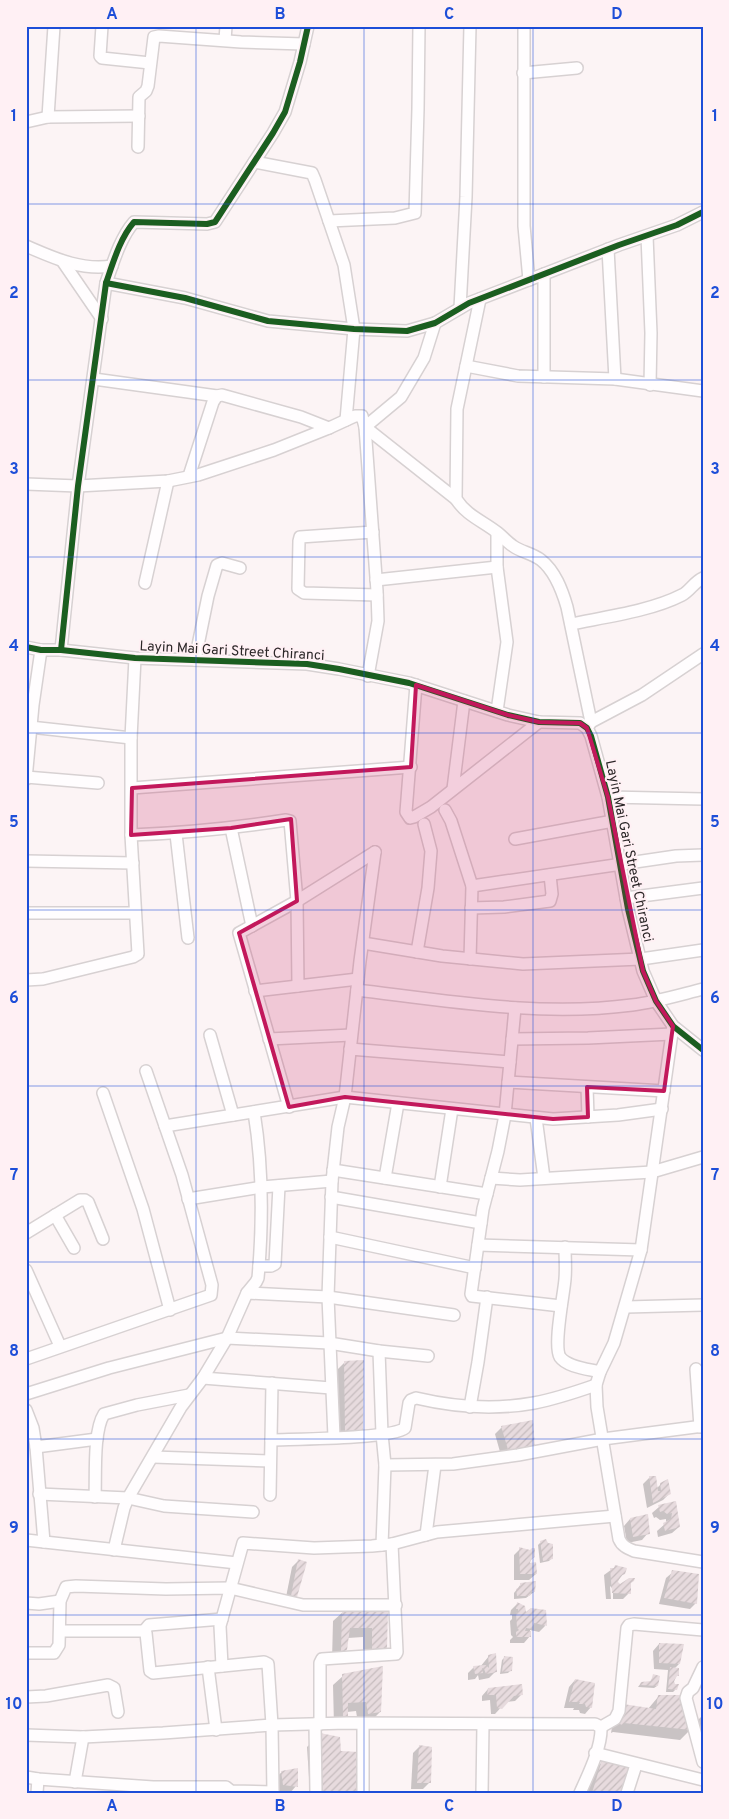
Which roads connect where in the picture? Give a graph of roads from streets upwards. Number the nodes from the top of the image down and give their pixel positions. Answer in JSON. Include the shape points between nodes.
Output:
{"nodes":[{"id":1,"x":54,"y":26,"type":"edge"},
{"id":2,"x":102,"y":26,"type":"edge"},
{"id":3,"x":226,"y":26,"type":"edge"},
{"id":4,"x":308,"y":26,"type":"edge"},
{"id":5,"x":419,"y":26,"type":"edge"},
{"id":6,"x":470,"y":26,"type":"edge"},
{"id":7,"x":524,"y":26,"type":"edge"},
{"id":8,"x":224,"y":40,"type":"junction"},
{"id":9,"x":304,"y":44,"type":"junction"},
{"id":10,"x":150,"y":63,"type":"junction"},
{"id":11,"x":577,"y":68,"type":"dead end"},
{"id":12,"x":523,"y":73,"type":"junction"},
{"id":13,"x":139,"y":116,"type":"junction"},
{"id":14,"x":48,"y":117,"type":"junction"},
{"id":15,"x":26,"y":122,"type":"edge"},
{"id":16,"x":138,"y":147,"type":"dead end"},
{"id":17,"x":254,"y":162,"type":"junction"},
{"id":18,"x":703,"y":212,"type":"edge"},
{"id":19,"x":329,"y":221,"type":"junction"},
{"id":20,"x":647,"y":236,"type":"junction"},
{"id":21,"x":26,"y":246,"type":"edge"},
{"id":22,"x":608,"y":250,"type":"junction"},
{"id":23,"x":63,"y":262,"type":"junction"},
{"id":24,"x":112,"y":266,"type":"junction"},
{"id":25,"x":544,"y":274,"type":"junction"},
{"id":26,"x":529,"y":280,"type":"junction"},
{"id":27,"x":106,"y":284,"type":"junction"},
{"id":28,"x":480,"y":299,"type":"junction"},
{"id":29,"x":460,"y":308,"type":"junction"},
{"id":30,"x":102,"y":319,"type":"junction"},
{"id":31,"x":435,"y":323,"type":"junction"},
{"id":32,"x":354,"y":329,"type":"junction"},
{"id":33,"x":466,"y":366,"type":"junction"},
{"id":34,"x":94,"y":378,"type":"junction"},
{"id":35,"x":544,"y":378,"type":"junction"},
{"id":36,"x":615,"y":379,"type":"junction"},
{"id":37,"x":650,"y":385,"type":"junction"},
{"id":38,"x":703,"y":392,"type":"edge"},
{"id":39,"x":217,"y":396,"type":"junction"},
{"id":40,"x":346,"y":420,"type":"junction"},
{"id":41,"x":366,"y":427,"type":"junction"},
{"id":42,"x":329,"y":428,"type":"junction"},
{"id":43,"x":189,"y":476,"type":"junction"},
{"id":44,"x":168,"y":481,"type":"junction"},
{"id":45,"x":26,"y":484,"type":"edge"},
{"id":46,"x":78,"y":486,"type":"junction"},
{"id":47,"x":456,"y":499,"type":"junction"},
{"id":48,"x":373,"y":532,"type":"junction"},
{"id":49,"x":497,"y":532,"type":"junction"},
{"id":50,"x":497,"y":567,"type":"junction"},
{"id":51,"x":240,"y":568,"type":"dead end"},
{"id":52,"x":703,"y":578,"type":"edge"},
{"id":53,"x":376,"y":580,"type":"junction"},
{"id":54,"x":145,"y":583,"type":"dead end"},
{"id":55,"x":377,"y":595,"type":"junction"},
{"id":56,"x":571,"y":624,"type":"junction"},
{"id":57,"x":26,"y":647,"type":"edge"},
{"id":58,"x":41,"y":650,"type":"junction"},
{"id":59,"x":61,"y":650,"type":"junction"},
{"id":60,"x":703,"y":654,"type":"edge"},
{"id":61,"x":135,"y":658,"type":"junction"},
{"id":62,"x":195,"y":660,"type":"junction"},
{"id":63,"x":368,"y":676,"type":"junction"},
{"id":64,"x":416,"y":685,"type":"junction"},
{"id":65,"x":464,"y":701,"type":"junction"},
{"id":66,"x":30,"y":705,"type":"edge"},
{"id":67,"x":497,"y":711,"type":"junction"},
{"id":68,"x":539,"y":722,"type":"junction"},
{"id":69,"x":589,"y":725,"type":"junction"},
{"id":70,"x":30,"y":727,"type":"junction"},
{"id":71,"x":131,"y":738,"type":"junction"},
{"id":72,"x":27,"y":755,"type":"edge"},
{"id":73,"x":411,"y":767,"type":"junction"},
{"id":74,"x":26,"y":778,"type":"edge"},
{"id":75,"x":98,"y":783,"type":"dead end"},
{"id":76,"x":132,"y":788,"type":"junction"},
{"id":77,"x":453,"y":790,"type":"junction"},
{"id":78,"x":608,"y":797,"type":"junction"},
{"id":79,"x":703,"y":800,"type":"edge"},
{"id":80,"x":445,"y":810,"type":"dead end"},
{"id":81,"x":612,"y":821,"type":"junction"},
{"id":82,"x":424,"y":824,"type":"dead end"},
{"id":83,"x":230,"y":828,"type":"junction"},
{"id":84,"x":176,"y":834,"type":"junction"},
{"id":85,"x":132,"y":835,"type":"junction"},
{"id":86,"x":515,"y":839,"type":"dead end"},
{"id":87,"x":703,"y":855,"type":"edge"},
{"id":88,"x":26,"y":861,"type":"edge"},
{"id":89,"x":133,"y":862,"type":"junction"},
{"id":90,"x":620,"y":864,"type":"junction"},
{"id":91,"x":550,"y":875,"type":"junction"},
{"id":92,"x":472,"y":886,"type":"junction"},
{"id":93,"x":703,"y":888,"type":"edge"},
{"id":94,"x":626,"y":898,"type":"junction"},
{"id":95,"x":297,"y":900,"type":"junction"},
{"id":96,"x":471,"y":908,"type":"junction"},
{"id":97,"x":26,"y":913,"type":"edge"},
{"id":98,"x":135,"y":913,"type":"junction"},
{"id":99,"x":252,"y":926,"type":"junction"},
{"id":100,"x":188,"y":938,"type":"dead end"},
{"id":101,"x":363,"y":944,"type":"junction"},
{"id":102,"x":703,"y":950,"type":"edge"},
{"id":103,"x":417,"y":952,"type":"junction"},
{"id":104,"x":470,"y":959,"type":"junction"},
{"id":105,"x":641,"y":959,"type":"junction"},
{"id":106,"x":26,"y":980,"type":"edge"},
{"id":107,"x":357,"y":984,"type":"junction"},
{"id":108,"x":298,"y":986,"type":"junction"},
{"id":109,"x":703,"y":989,"type":"edge"},
{"id":110,"x":255,"y":991,"type":"junction"},
{"id":111,"x":656,"y":1001,"type":"junction"},
{"id":112,"x":515,"y":1008,"type":"junction"},
{"id":113,"x":673,"y":1030,"type":"junction"},
{"id":114,"x":351,"y":1034,"type":"junction"},
{"id":115,"x":210,"y":1035,"type":"dead end"},
{"id":116,"x":512,"y":1038,"type":"junction"},
{"id":117,"x":270,"y":1040,"type":"junction"},
{"id":118,"x":350,"y":1050,"type":"junction"},
{"id":119,"x":703,"y":1050,"type":"edge"},
{"id":120,"x":510,"y":1062,"type":"junction"},
{"id":121,"x":146,"y":1071,"type":"dead end"},
{"id":122,"x":508,"y":1082,"type":"junction"},
{"id":123,"x":587,"y":1087,"type":"junction"},
{"id":124,"x":664,"y":1091,"type":"junction"},
{"id":125,"x":102,"y":1093,"type":"dead end"},
{"id":126,"x":345,"y":1097,"type":"junction"},
{"id":127,"x":398,"y":1103,"type":"junction"},
{"id":128,"x":289,"y":1107,"type":"junction"},
{"id":129,"x":452,"y":1109,"type":"junction"},
{"id":130,"x":662,"y":1109,"type":"junction"},
{"id":131,"x":254,"y":1112,"type":"junction"},
{"id":132,"x":233,"y":1115,"type":"junction"},
{"id":133,"x":505,"y":1115,"type":"junction"},
{"id":134,"x":588,"y":1117,"type":"junction"},
{"id":135,"x":536,"y":1118,"type":"junction"},
{"id":136,"x":165,"y":1126,"type":"junction"},
{"id":137,"x":703,"y":1157,"type":"edge"},
{"id":138,"x":333,"y":1170,"type":"junction"},
{"id":139,"x":652,"y":1172,"type":"junction"},
{"id":140,"x":385,"y":1178,"type":"junction"},
{"id":141,"x":491,"y":1178,"type":"junction"},
{"id":142,"x":544,"y":1178,"type":"junction"},
{"id":143,"x":332,"y":1182,"type":"junction"},
{"id":144,"x":279,"y":1186,"type":"junction"},
{"id":145,"x":262,"y":1187,"type":"junction"},
{"id":146,"x":440,"y":1187,"type":"junction"},
{"id":147,"x":487,"y":1194,"type":"junction"},
{"id":148,"x":331,"y":1197,"type":"junction"},
{"id":149,"x":188,"y":1199,"type":"junction"},
{"id":150,"x":55,"y":1216,"type":"junction"},
{"id":151,"x":481,"y":1223,"type":"junction"},
{"id":152,"x":26,"y":1233,"type":"edge"},
{"id":153,"x":330,"y":1237,"type":"junction"},
{"id":154,"x":103,"y":1239,"type":"dead end"},
{"id":155,"x":478,"y":1244,"type":"junction"},
{"id":156,"x":565,"y":1247,"type":"junction"},
{"id":157,"x":74,"y":1248,"type":"dead end"},
{"id":158,"x":641,"y":1250,"type":"junction"},
{"id":159,"x":259,"y":1266,"type":"junction"},
{"id":160,"x":475,"y":1268,"type":"junction"},
{"id":161,"x":26,"y":1270,"type":"edge"},
{"id":162,"x":247,"y":1293,"type":"junction"},
{"id":163,"x":328,"y":1297,"type":"junction"},
{"id":164,"x":487,"y":1297,"type":"junction"},
{"id":165,"x":703,"y":1305,"type":"edge"},
{"id":166,"x":561,"y":1306,"type":"junction"},
{"id":167,"x":626,"y":1307,"type":"junction"},
{"id":168,"x":170,"y":1310,"type":"junction"},
{"id":169,"x":454,"y":1315,"type":"dead end"},
{"id":170,"x":227,"y":1338,"type":"junction"},
{"id":171,"x":329,"y":1343,"type":"junction"},
{"id":172,"x":60,"y":1346,"type":"junction"},
{"id":173,"x":379,"y":1351,"type":"junction"},
{"id":174,"x":428,"y":1356,"type":"dead end"},
{"id":175,"x":26,"y":1359,"type":"edge"},
{"id":176,"x":696,"y":1369,"type":"dead end"},
{"id":177,"x":600,"y":1372,"type":"junction"},
{"id":178,"x":203,"y":1378,"type":"junction"},
{"id":179,"x":272,"y":1383,"type":"junction"},
{"id":180,"x":596,"y":1384,"type":"junction"},
{"id":181,"x":331,"y":1388,"type":"junction"},
{"id":182,"x":26,"y":1394,"type":"edge"},
{"id":183,"x":189,"y":1395,"type":"junction"},
{"id":184,"x":470,"y":1407,"type":"junction"},
{"id":185,"x":26,"y":1410,"type":"edge"},
{"id":186,"x":702,"y":1426,"type":"edge"},
{"id":187,"x":382,"y":1434,"type":"junction"},
{"id":188,"x":334,"y":1437,"type":"junction"},
{"id":189,"x":603,"y":1438,"type":"junction"},
{"id":190,"x":97,"y":1439,"type":"junction"},
{"id":191,"x":271,"y":1440,"type":"junction"},
{"id":192,"x":36,"y":1447,"type":"junction"},
{"id":193,"x":153,"y":1456,"type":"junction"},
{"id":194,"x":270,"y":1461,"type":"junction"},
{"id":195,"x":384,"y":1465,"type":"junction"},
{"id":196,"x":435,"y":1465,"type":"junction"},
{"id":197,"x":39,"y":1494,"type":"junction"},
{"id":198,"x":270,"y":1495,"type":"dead end"},
{"id":199,"x":95,"y":1497,"type":"junction"},
{"id":200,"x":128,"y":1498,"type":"junction"},
{"id":201,"x":253,"y":1512,"type":"dead end"},
{"id":202,"x":615,"y":1516,"type":"junction"},
{"id":203,"x":426,"y":1534,"type":"junction"},
{"id":204,"x":26,"y":1540,"type":"edge"},
{"id":205,"x":44,"y":1542,"type":"junction"},
{"id":206,"x":387,"y":1544,"type":"junction"},
{"id":207,"x":114,"y":1550,"type":"junction"},
{"id":208,"x":703,"y":1562,"type":"edge"},
{"id":209,"x":237,"y":1563,"type":"junction"},
{"id":210,"x":230,"y":1588,"type":"junction"},
{"id":211,"x":60,"y":1601,"type":"junction"},
{"id":212,"x":26,"y":1604,"type":"edge"},
{"id":213,"x":396,"y":1605,"type":"junction"},
{"id":214,"x":222,"y":1619,"type":"junction"},
{"id":215,"x":703,"y":1630,"type":"edge"},
{"id":216,"x":60,"y":1631,"type":"junction"},
{"id":217,"x":144,"y":1631,"type":"junction"},
{"id":218,"x":26,"y":1653,"type":"edge"},
{"id":219,"x":222,"y":1666,"type":"junction"},
{"id":220,"x":208,"y":1667,"type":"junction"},
{"id":221,"x":703,"y":1667,"type":"edge"},
{"id":222,"x":26,"y":1697,"type":"edge"},
{"id":223,"x":118,"y":1712,"type":"dead end"},
{"id":224,"x":318,"y":1724,"type":"junction"},
{"id":225,"x":363,"y":1724,"type":"junction"},
{"id":226,"x":483,"y":1724,"type":"junction"},
{"id":227,"x":272,"y":1725,"type":"junction"},
{"id":228,"x":600,"y":1727,"type":"junction"},
{"id":229,"x":216,"y":1730,"type":"junction"},
{"id":230,"x":26,"y":1735,"type":"edge"},
{"id":231,"x":83,"y":1737,"type":"junction"},
{"id":232,"x":595,"y":1753,"type":"junction"},
{"id":233,"x":703,"y":1760,"type":"edge"},
{"id":234,"x":636,"y":1765,"type":"junction"},
{"id":235,"x":26,"y":1777,"type":"edge"},
{"id":236,"x":38,"y":1779,"type":"junction"},
{"id":237,"x":703,"y":1780,"type":"edge"},
{"id":238,"x":75,"y":1782,"type":"junction"},
{"id":239,"x":93,"y":1788,"type":"edge"},
{"id":240,"x":187,"y":1790,"type":"edge"},
{"id":241,"x":231,"y":1792,"type":"edge"},
{"id":242,"x":273,"y":1792,"type":"edge"},
{"id":243,"x":37,"y":1793,"type":"edge"},
{"id":244,"x":316,"y":1793,"type":"edge"},
{"id":245,"x":363,"y":1793,"type":"edge"},
{"id":246,"x":482,"y":1793,"type":"edge"},
{"id":247,"x":580,"y":1793,"type":"edge"},
{"id":248,"x":627,"y":1793,"type":"edge"}],
"edges":[{"from":1,"to":14,"type":"street"},
{"from":2,"to":10,"type":"street","via":[[99,54],[102,58]]},
{"from":3,"to":8,"type":"street"},
{"from":4,"to":9,"type":"street"},
{"from":5,"to":19,"type":"street","via":[[415,212],[395,218]]},
{"from":6,"to":29,"type":"street"},
{"from":7,"to":12,"type":"street"},
{"from":8,"to":9,"type":"street"},
{"from":8,"to":10,"type":"street","via":[[154,37]]},
{"from":9,"to":17,"type":"street","via":[[285,112]]},
{"from":10,"to":13,"type":"street","via":[[146,91],[139,97]]},
{"from":11,"to":12,"type":"street"},
{"from":12,"to":26,"type":"street","via":[[524,226]]},
{"from":13,"to":14,"type":"street"},
{"from":13,"to":16,"type":"street"},
{"from":14,"to":15,"type":"street"},
{"from":17,"to":19,"type":"street","via":[[312,173]]},
{"from":17,"to":24,"type":"street","via":[[215,222],[134,222]]},
{"from":18,"to":20,"type":"street"},
{"from":19,"to":32,"type":"street","via":[[344,265]]},
{"from":20,"to":22,"type":"street"},
{"from":20,"to":37,"type":"street"},
{"from":21,"to":23,"type":"street"},
{"from":22,"to":25,"type":"street"},
{"from":22,"to":36,"type":"street"},
{"from":23,"to":24,"type":"street","via":[[100,268]]},
{"from":23,"to":30,"type":"street"},
{"from":24,"to":27,"type":"street"},
{"from":25,"to":26,"type":"street"},
{"from":25,"to":35,"type":"street"},
{"from":26,"to":28,"type":"street"},
{"from":27,"to":30,"type":"street"},
{"from":27,"to":32,"type":"street","via":[[185,298],[268,320]]},
{"from":28,"to":29,"type":"street"},
{"from":28,"to":33,"type":"street"},
{"from":29,"to":31,"type":"street"},
{"from":30,"to":34,"type":"street"},
{"from":31,"to":32,"type":"street","via":[[408,331]]},
{"from":31,"to":41,"type":"street","via":[[424,358],[401,397]]},
{"from":32,"to":40,"type":"street"},
{"from":33,"to":35,"type":"street"},
{"from":33,"to":47,"type":"street","via":[[457,409]]},
{"from":34,"to":39,"type":"street"},
{"from":34,"to":46,"type":"street"},
{"from":35,"to":36,"type":"street"},
{"from":36,"to":37,"type":"street"},
{"from":37,"to":38,"type":"street"},
{"from":39,"to":42,"type":"street","via":[[300,417]]},
{"from":39,"to":43,"type":"street"},
{"from":40,"to":41,"type":"street","via":[[362,416]]},
{"from":40,"to":42,"type":"street"},
{"from":41,"to":47,"type":"street"},
{"from":41,"to":48,"type":"street"},
{"from":42,"to":43,"type":"street","via":[[274,450]]},
{"from":43,"to":44,"type":"street"},
{"from":44,"to":46,"type":"street"},
{"from":44,"to":54,"type":"street"},
{"from":45,"to":46,"type":"street"},
{"from":46,"to":59,"type":"street"},
{"from":47,"to":49,"type":"street","via":[[466,512]]},
{"from":48,"to":53,"type":"street"},
{"from":48,"to":55,"type":"street","via":[[300,537],[298,589],[304,593]]},
{"from":49,"to":50,"type":"street"},
{"from":49,"to":56,"type":"street","via":[[512,546],[541,560],[552,572],[561,589]]},
{"from":50,"to":53,"type":"street"},
{"from":50,"to":67,"type":"street","via":[[507,642]]},
{"from":51,"to":62,"type":"street","via":[[222,562],[216,565]]},
{"from":52,"to":56,"type":"street","via":[[683,595],[664,602]]},
{"from":53,"to":55,"type":"street"},
{"from":55,"to":63,"type":"street","via":[[378,621]]},
{"from":56,"to":69,"type":"street"},
{"from":57,"to":58,"type":"street","name":"Layin Mai Gari Street Chiranci"},
{"from":58,"to":59,"type":"street","name":"Layin Mai Gari Street Chiranci"},
{"from":58,"to":66,"type":"street"},
{"from":59,"to":61,"type":"street","name":"Layin Mai Gari Street Chiranci"},
{"from":60,"to":69,"type":"street","via":[[642,695]]},
{"from":61,"to":62,"type":"street","name":"Layin Mai Gari Street Chiranci"},
{"from":61,"to":71,"type":"street"},
{"from":62,"to":63,"type":"street","name":"Layin Mai Gari Street Chiranci","via":[[307,664]]},
{"from":63,"to":64,"type":"street","name":"Layin Mai Gari Street Chiranci"},
{"from":64,"to":65,"type":"street","name":"Layin Mai Gari Street Chiranci"},
{"from":64,"to":73,"type":"street"},
{"from":65,"to":67,"type":"street","name":"Layin Mai Gari Street Chiranci"},
{"from":65,"to":77,"type":"street"},
{"from":66,"to":70,"type":"street"},
{"from":67,"to":68,"type":"street","name":"Layin Mai Gari Street Chiranci"},
{"from":68,"to":69,"type":"street","name":"Layin Mai Gari Street Chiranci"},
{"from":68,"to":77,"type":"street"},
{"from":69,"to":78,"type":"street","name":"Layin Mai Gari Street Chiranci"},
{"from":70,"to":71,"type":"street"},
{"from":70,"to":72,"type":"street"},
{"from":71,"to":76,"type":"street"},
{"from":72,"to":74,"type":"street"},
{"from":73,"to":76,"type":"street"},
{"from":73,"to":77,"type":"street","via":[[406,812],[410,818]]},
{"from":74,"to":75,"type":"street"},
{"from":76,"to":85,"type":"street"},
{"from":78,"to":79,"type":"street"},
{"from":78,"to":81,"type":"street","name":"Layin Mai Gari Street Chiranci"},
{"from":80,"to":92,"type":"street"},
{"from":81,"to":86,"type":"street"},
{"from":81,"to":90,"type":"street","name":"Layin Mai Gari Street Chiranci"},
{"from":82,"to":103,"type":"street","via":[[431,851]]},
{"from":83,"to":84,"type":"street"},
{"from":83,"to":95,"type":"street","via":[[290,821]]},
{"from":83,"to":99,"type":"street"},
{"from":84,"to":85,"type":"street"},
{"from":84,"to":100,"type":"street"},
{"from":85,"to":89,"type":"street"},
{"from":87,"to":90,"type":"street"},
{"from":88,"to":89,"type":"street"},
{"from":89,"to":98,"type":"street"},
{"from":90,"to":91,"type":"street"},
{"from":90,"to":94,"type":"street","name":"Layin Mai Gari Street Chiranci"},
{"from":91,"to":92,"type":"street"},
{"from":91,"to":96,"type":"street","via":[[550,901]]},
{"from":92,"to":96,"type":"street"},
{"from":93,"to":94,"type":"street"},
{"from":94,"to":105,"type":"street","name":"Layin Mai Gari Street Chiranci"},
{"from":95,"to":99,"type":"street"},
{"from":95,"to":101,"type":"street","via":[[375,852]]},
{"from":95,"to":108,"type":"street"},
{"from":96,"to":104,"type":"street"},
{"from":97,"to":98,"type":"street"},
{"from":98,"to":106,"type":"street","via":[[138,954],[43,979]]},
{"from":99,"to":110,"type":"street","via":[[239,933]]},
{"from":101,"to":103,"type":"street"},
{"from":101,"to":107,"type":"street"},
{"from":102,"to":105,"type":"street"},
{"from":103,"to":104,"type":"street"},
{"from":104,"to":105,"type":"street","via":[[523,964]]},
{"from":105,"to":111,"type":"street","name":"Layin Mai Gari Street Chiranci"},
{"from":107,"to":108,"type":"street"},
{"from":107,"to":112,"type":"street"},
{"from":107,"to":114,"type":"street"},
{"from":108,"to":110,"type":"street"},
{"from":109,"to":111,"type":"street"},
{"from":110,"to":117,"type":"street"},
{"from":111,"to":112,"type":"street","via":[[616,1006]]},
{"from":111,"to":113,"type":"street","name":"Layin Mai Gari Street Chiranci"},
{"from":112,"to":116,"type":"street"},
{"from":113,"to":116,"type":"street","via":[[588,1038]]},
{"from":113,"to":119,"type":"street","name":"Layin Mai Gari Street Chiranci"},
{"from":113,"to":124,"type":"street"},
{"from":114,"to":117,"type":"street"},
{"from":114,"to":118,"type":"street"},
{"from":115,"to":132,"type":"street"},
{"from":116,"to":120,"type":"street"},
{"from":117,"to":128,"type":"street"},
{"from":118,"to":120,"type":"street"},
{"from":118,"to":126,"type":"street"},
{"from":120,"to":122,"type":"street"},
{"from":121,"to":136,"type":"street"},
{"from":122,"to":123,"type":"street"},
{"from":122,"to":133,"type":"street"},
{"from":123,"to":124,"type":"street"},
{"from":123,"to":134,"type":"street"},
{"from":124,"to":130,"type":"street"},
{"from":125,"to":168,"type":"street","via":[[143,1209]]},
{"from":126,"to":127,"type":"street"},
{"from":126,"to":128,"type":"street"},
{"from":126,"to":138,"type":"street"},
{"from":127,"to":129,"type":"street"},
{"from":127,"to":140,"type":"street"},
{"from":128,"to":131,"type":"street"},
{"from":129,"to":133,"type":"street"},
{"from":129,"to":146,"type":"street"},
{"from":130,"to":134,"type":"street"},
{"from":130,"to":139,"type":"street"},
{"from":131,"to":132,"type":"street"},
{"from":131,"to":145,"type":"street"},
{"from":132,"to":136,"type":"street"},
{"from":133,"to":135,"type":"street"},
{"from":133,"to":141,"type":"street"},
{"from":134,"to":135,"type":"street"},
{"from":135,"to":142,"type":"street"},
{"from":136,"to":149,"type":"street"},
{"from":137,"to":139,"type":"street"},
{"from":138,"to":140,"type":"street"},
{"from":138,"to":143,"type":"street"},
{"from":139,"to":142,"type":"street"},
{"from":139,"to":158,"type":"street"},
{"from":140,"to":146,"type":"street"},
{"from":141,"to":142,"type":"street"},
{"from":141,"to":147,"type":"street"},
{"from":143,"to":144,"type":"street"},
{"from":143,"to":148,"type":"street"},
{"from":144,"to":145,"type":"street"},
{"from":144,"to":159,"type":"street","via":[[275,1264]]},
{"from":145,"to":149,"type":"street"},
{"from":145,"to":159,"type":"street"},
{"from":146,"to":147,"type":"street"},
{"from":147,"to":151,"type":"street"},
{"from":148,"to":151,"type":"street"},
{"from":148,"to":153,"type":"street"},
{"from":149,"to":168,"type":"street","via":[[213,1290],[211,1295]]},
{"from":150,"to":152,"type":"street"},
{"from":150,"to":154,"type":"street","via":[[85,1200]]},
{"from":150,"to":157,"type":"street"},
{"from":151,"to":155,"type":"street"},
{"from":153,"to":160,"type":"street"},
{"from":153,"to":163,"type":"street"},
{"from":155,"to":156,"type":"street"},
{"from":155,"to":160,"type":"street"},
{"from":156,"to":158,"type":"street"},
{"from":156,"to":166,"type":"street"},
{"from":158,"to":167,"type":"street"},
{"from":159,"to":162,"type":"street","via":[[256,1282]]},
{"from":160,"to":164,"type":"street","via":[[471,1294]]},
{"from":161,"to":172,"type":"street"},
{"from":162,"to":163,"type":"street"},
{"from":162,"to":170,"type":"street"},
{"from":163,"to":169,"type":"street"},
{"from":163,"to":171,"type":"street"},
{"from":164,"to":166,"type":"street"},
{"from":164,"to":184,"type":"street"},
{"from":165,"to":167,"type":"street"},
{"from":166,"to":177,"type":"street","via":[[560,1357],[568,1363]]},
{"from":167,"to":177,"type":"street"},
{"from":168,"to":172,"type":"street"},
{"from":170,"to":171,"type":"street"},
{"from":170,"to":178,"type":"street"},
{"from":170,"to":182,"type":"street","via":[[109,1368]]},
{"from":171,"to":173,"type":"street"},
{"from":171,"to":181,"type":"street"},
{"from":172,"to":175,"type":"street"},
{"from":173,"to":174,"type":"street"},
{"from":173,"to":187,"type":"street"},
{"from":176,"to":186,"type":"street"},
{"from":177,"to":180,"type":"street"},
{"from":178,"to":179,"type":"street"},
{"from":178,"to":183,"type":"street"},
{"from":179,"to":181,"type":"street"},
{"from":179,"to":191,"type":"street"},
{"from":180,"to":184,"type":"street","via":[[533,1403]]},
{"from":180,"to":189,"type":"street"},
{"from":181,"to":188,"type":"street"},
{"from":183,"to":190,"type":"street","via":[[104,1414]]},
{"from":183,"to":193,"type":"street"},
{"from":184,"to":187,"type":"street","via":[[416,1398],[409,1403],[405,1428]]},
{"from":185,"to":192,"type":"street"},
{"from":186,"to":189,"type":"street"},
{"from":187,"to":188,"type":"street"},
{"from":187,"to":195,"type":"street"},
{"from":188,"to":191,"type":"street"},
{"from":189,"to":196,"type":"street","via":[[518,1455]]},
{"from":189,"to":202,"type":"street"},
{"from":190,"to":192,"type":"street"},
{"from":190,"to":199,"type":"street"},
{"from":191,"to":194,"type":"street"},
{"from":192,"to":197,"type":"street"},
{"from":193,"to":194,"type":"street"},
{"from":193,"to":200,"type":"street"},
{"from":194,"to":198,"type":"street"},
{"from":195,"to":196,"type":"street"},
{"from":195,"to":206,"type":"street"},
{"from":196,"to":203,"type":"street"},
{"from":197,"to":199,"type":"street"},
{"from":197,"to":205,"type":"street"},
{"from":199,"to":200,"type":"street"},
{"from":200,"to":201,"type":"street","via":[[164,1506]]},
{"from":200,"to":207,"type":"street"},
{"from":202,"to":203,"type":"street"},
{"from":202,"to":208,"type":"street","via":[[619,1539],[627,1548]]},
{"from":203,"to":206,"type":"street"},
{"from":204,"to":205,"type":"street"},
{"from":205,"to":207,"type":"street"},
{"from":206,"to":209,"type":"street","via":[[314,1548],[244,1543]]},
{"from":206,"to":213,"type":"street"},
{"from":207,"to":209,"type":"street"},
{"from":209,"to":210,"type":"street"},
{"from":210,"to":211,"type":"street","via":[[76,1586],[66,1587]]},
{"from":210,"to":213,"type":"street","via":[[303,1605]]},
{"from":210,"to":214,"type":"street"},
{"from":211,"to":212,"type":"street"},
{"from":211,"to":216,"type":"street"},
{"from":213,"to":224,"type":"street","via":[[396,1654],[322,1659]]},
{"from":214,"to":217,"type":"street","via":[[149,1625]]},
{"from":214,"to":219,"type":"street"},
{"from":215,"to":228,"type":"street","via":[[629,1625],[619,1711],[615,1719]]},
{"from":216,"to":217,"type":"street"},
{"from":216,"to":218,"type":"street","via":[[59,1645],[54,1653]]},
{"from":217,"to":220,"type":"street","via":[[151,1672]]},
{"from":219,"to":220,"type":"street"},
{"from":219,"to":227,"type":"street","via":[[268,1664]]},
{"from":220,"to":229,"type":"street"},
{"from":221,"to":233,"type":"street","via":[[686,1698]]},
{"from":222,"to":223,"type":"street","via":[[108,1685],[114,1688]]},
{"from":224,"to":225,"type":"street"},
{"from":224,"to":227,"type":"street"},
{"from":224,"to":244,"type":"street"},
{"from":225,"to":226,"type":"street"},
{"from":225,"to":245,"type":"street"},
{"from":226,"to":228,"type":"street","via":[[595,1724]]},
{"from":226,"to":246,"type":"street"},
{"from":227,"to":229,"type":"street"},
{"from":227,"to":242,"type":"street"},
{"from":228,"to":232,"type":"street"},
{"from":229,"to":231,"type":"street"},
{"from":230,"to":231,"type":"street"},
{"from":231,"to":238,"type":"street"},
{"from":232,"to":234,"type":"street"},
{"from":232,"to":247,"type":"street"},
{"from":234,"to":237,"type":"street"},
{"from":234,"to":248,"type":"street"},
{"from":235,"to":236,"type":"street"},
{"from":236,"to":238,"type":"street"},
{"from":236,"to":243,"type":"street"},
{"from":238,"to":239,"type":"street"},
{"from":239,"to":240,"type":"street"},
{"from":240,"to":241,"type":"street","via":[[226,1787]]},
{"from":241,"to":242,"type":"street"}]}
